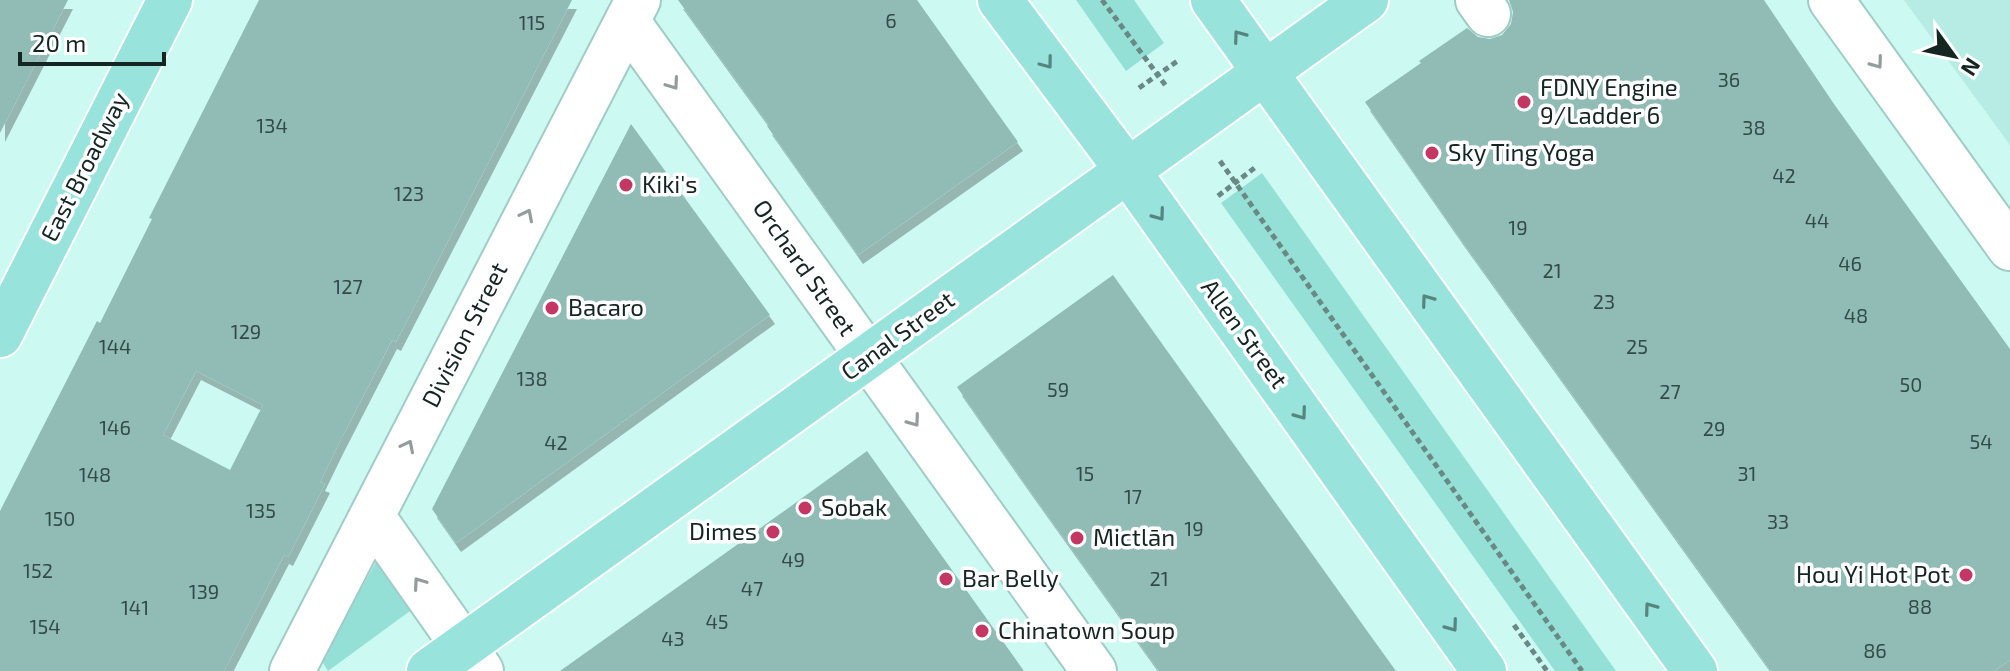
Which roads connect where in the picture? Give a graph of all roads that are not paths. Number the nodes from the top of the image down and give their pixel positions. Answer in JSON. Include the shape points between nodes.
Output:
{"nodes":[{"id":1,"x":170,"y":0,"type":"edge"},
{"id":2,"x":1000,"y":0,"type":"edge"},
{"id":3,"x":1213,"y":0,"type":"edge"},
{"id":4,"x":1366,"y":0,"type":"edge"},
{"id":5,"x":1831,"y":0,"type":"edge"},
{"id":6,"x":632,"y":11,"type":"edge"},
{"id":7,"x":1266,"y":72,"type":"junction"},
{"id":8,"x":1128,"y":171,"type":"junction"},
{"id":9,"x":2010,"y":248,"type":"edge"},
{"id":10,"x":0,"y":335,"type":"edge"},
{"id":11,"x":868,"y":358,"type":"junction"},
{"id":12,"x":372,"y":516,"type":"junction"},
{"id":13,"x":458,"y":663,"type":"edge"},
{"id":14,"x":292,"y":671,"type":"edge"},
{"id":15,"x":1094,"y":671,"type":"edge"},
{"id":16,"x":1484,"y":671,"type":"edge"},
{"id":17,"x":1695,"y":671,"type":"edge"}],
"edges":[{"from":1,"to":10,"type":"main road","name":"East Broadway"},
{"from":2,"to":8,"type":"main road","name":"Allen Street","one_way":true},
{"from":7,"to":3,"type":"main road","one_way":true},
{"from":4,"to":7,"type":"main road","name":"Canal Street"},
{"from":5,"to":9,"type":"street","one_way":true},
{"from":6,"to":11,"type":"street","name":"Orchard Street","one_way":true,"via":[[659,64]]},
{"from":12,"to":6,"type":"street","name":"Division Street","one_way":true},
{"from":7,"to":8,"type":"main road","name":"Canal Street"},
{"from":17,"to":7,"type":"main road","one_way":true},
{"from":8,"to":11,"type":"main road","name":"Canal Street"},
{"from":8,"to":16,"type":"main road","name":"Allen Street","one_way":true},
{"from":11,"to":13,"type":"main road","name":"Canal Street"},
{"from":11,"to":15,"type":"street","name":"Orchard Street","one_way":true},
{"from":13,"to":12,"type":"street","one_way":true},
{"from":12,"to":14,"type":"street","name":"Division Street"}]}
